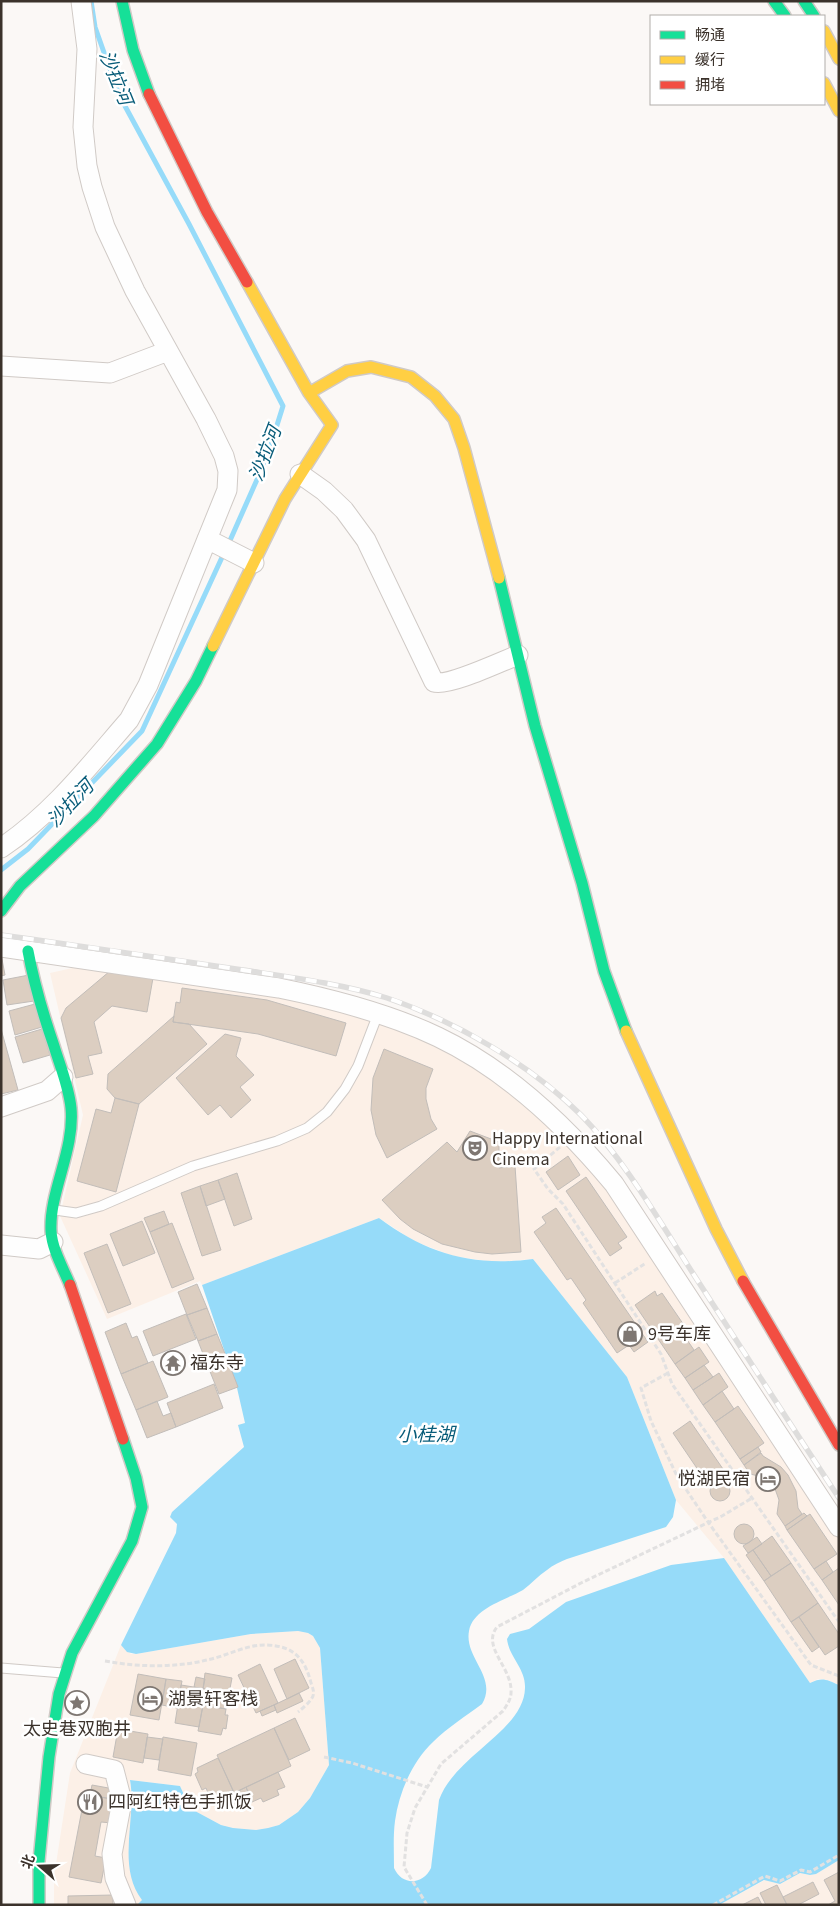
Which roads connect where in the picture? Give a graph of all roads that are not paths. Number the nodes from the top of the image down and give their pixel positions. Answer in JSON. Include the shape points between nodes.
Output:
{"nodes":[{"id":1,"x":81,"y":1,"type":"edge"},
{"id":2,"x":122,"y":1,"type":"edge"},
{"id":3,"x":774,"y":1,"type":"edge"},
{"id":4,"x":804,"y":1,"type":"edge"},
{"id":5,"x":784,"y":15,"type":"edge"},
{"id":6,"x":813,"y":15,"type":"edge"},
{"id":7,"x":825,"y":34,"type":"edge"},
{"id":8,"x":839,"y":59,"type":"edge"},
{"id":9,"x":825,"y":85,"type":"edge"},
{"id":10,"x":839,"y":110,"type":"edge"},
{"id":11,"x":168,"y":351,"type":"junction"},
{"id":12,"x":1,"y":366,"type":"edge"},
{"id":13,"x":309,"y":393,"type":"junction"},
{"id":14,"x":300,"y":474,"type":"junction"},
{"id":15,"x":210,"y":541,"type":"junction"},
{"id":16,"x":250,"y":561,"type":"junction"},
{"id":17,"x":518,"y":655,"type":"junction"},
{"id":18,"x":1,"y":848,"type":"edge"},
{"id":19,"x":1,"y":910,"type":"edge"},
{"id":20,"x":1,"y":947,"type":"edge"},
{"id":21,"x":28,"y":951,"type":"junction"},
{"id":22,"x":378,"y":1014,"type":"junction"},
{"id":23,"x":63,"y":1076,"type":"junction"},
{"id":24,"x":1,"y":1107,"type":"edge"},
{"id":25,"x":52,"y":1210,"type":"junction"},
{"id":26,"x":53,"y":1242,"type":"junction"},
{"id":27,"x":1,"y":1245,"type":"edge"},
{"id":28,"x":839,"y":1445,"type":"edge"},
{"id":29,"x":839,"y":1527,"type":"edge"},
{"id":30,"x":1,"y":1668,"type":"edge"},
{"id":31,"x":65,"y":1674,"type":"junction"},
{"id":32,"x":86,"y":1764,"type":"dead end"},
{"id":33,"x":38,"y":1905,"type":"edge"},
{"id":34,"x":126,"y":1905,"type":"edge"}],
"edges":[{"from":1,"to":11,"type":"street","via":[[87,49],[82,127],[92,187],[105,227]]},
{"from":2,"to":13,"type":"street","via":[[133,50],[150,98],[206,212]]},
{"from":3,"to":5,"type":"street"},
{"from":4,"to":6,"type":"street"},
{"from":7,"to":8,"type":"street"},
{"from":9,"to":10,"type":"street"},
{"from":11,"to":12,"type":"street","via":[[110,373]]},
{"from":11,"to":15,"type":"street","via":[[224,456],[228,471],[227,490]]},
{"from":13,"to":14,"type":"street","via":[[332,425]]},
{"from":13,"to":17,"type":"street","via":[[347,371],[371,367],[411,377],[445,407],[454,419],[464,448]]},
{"from":14,"to":16,"type":"street"},
{"from":14,"to":17,"type":"street","via":[[344,510],[366,540],[434,682],[453,680]]},
{"from":15,"to":16,"type":"street"},
{"from":15,"to":18,"type":"street","via":[[148,685],[129,720],[50,810]]},
{"from":16,"to":19,"type":"street","via":[[196,681],[157,744],[94,816],[20,886]]},
{"from":17,"to":28,"type":"street","via":[[604,971],[626,1031],[716,1230]]},
{"from":20,"to":21,"type":"street"},
{"from":21,"to":22,"type":"street","via":[[279,988]]},
{"from":21,"to":23,"type":"street","via":[[35,988]]},
{"from":22,"to":25,"type":"lane","via":[[358,1066],[345,1089],[327,1112],[307,1128],[277,1141],[193,1166],[101,1206],[76,1213]]},
{"from":22,"to":29,"type":"street","via":[[413,1026],[464,1051],[536,1103],[573,1137],[614,1184]]},
{"from":23,"to":24,"type":"street","via":[[48,1091]]},
{"from":23,"to":25,"type":"street","via":[[72,1123]]},
{"from":25,"to":26,"type":"street"},
{"from":26,"to":27,"type":"street","via":[[39,1248]]},
{"from":26,"to":31,"type":"street","via":[[115,1415],[142,1507],[132,1542],[81,1636]]},
{"from":30,"to":31,"type":"lane"},
{"from":31,"to":33,"type":"street","via":[[49,1757]]},
{"from":32,"to":34,"type":"street","via":[[114,1770],[122,1801],[112,1854],[115,1878]]}]}
